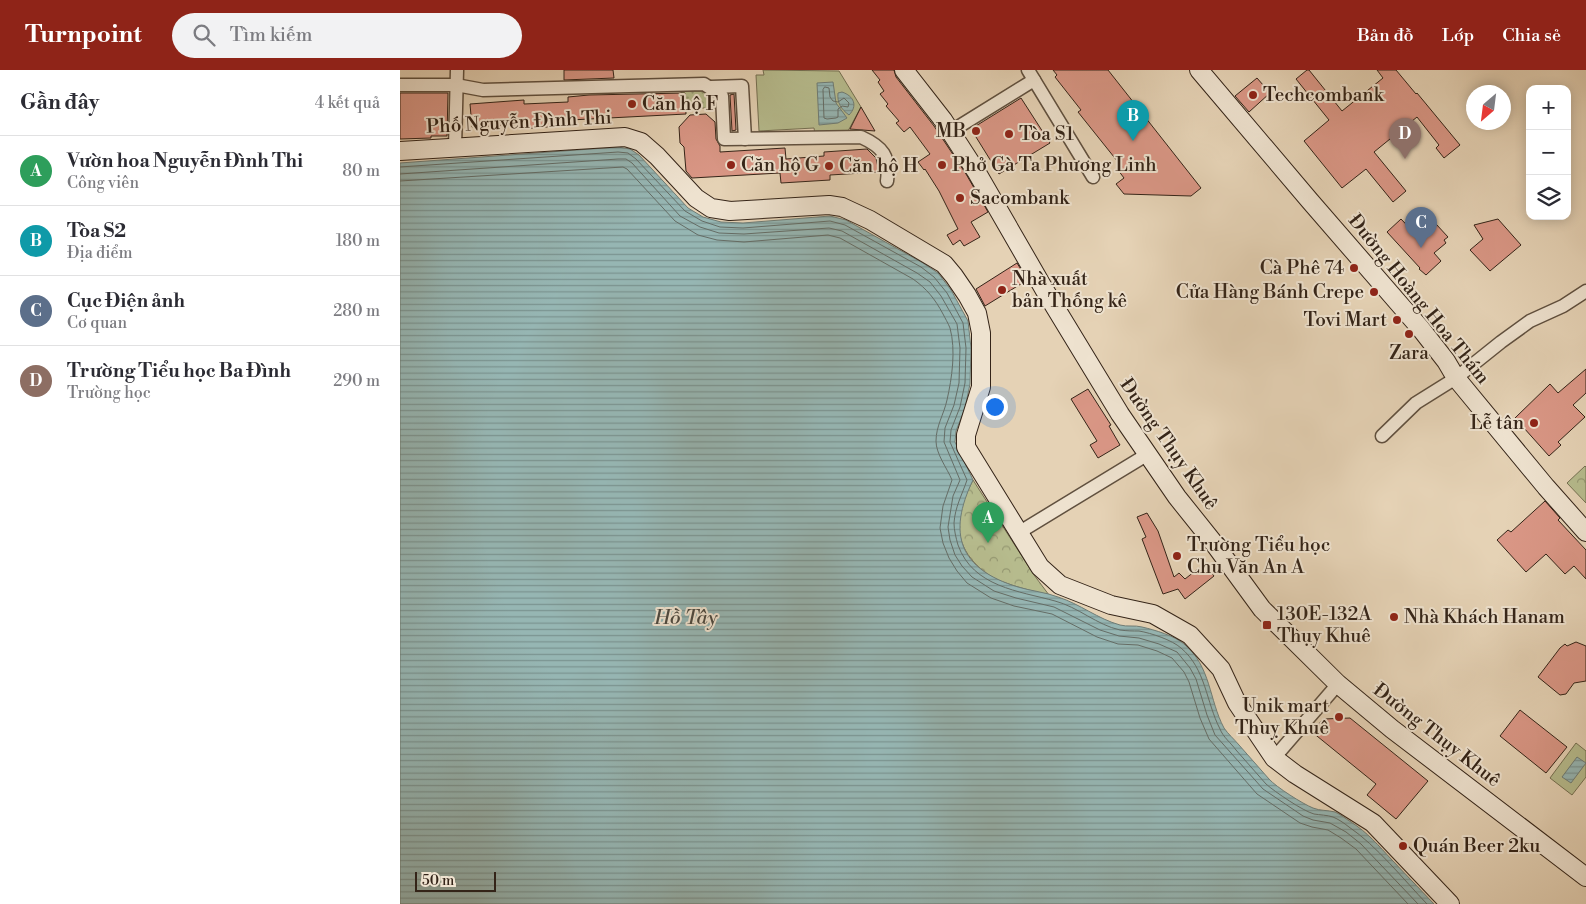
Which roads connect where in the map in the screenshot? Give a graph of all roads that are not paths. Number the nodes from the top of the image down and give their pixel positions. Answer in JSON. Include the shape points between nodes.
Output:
{"nodes":[{"id":1,"x":457,"y":70,"type":"edge"},
{"id":2,"x":904,"y":70,"type":"edge"},
{"id":3,"x":1199,"y":70,"type":"edge"},
{"id":4,"x":1031,"y":75,"type":"edge"},
{"id":5,"x":400,"y":85,"type":"edge"},
{"id":6,"x":456,"y":85,"type":"junction"},
{"id":7,"x":711,"y":87,"type":"junction"},
{"id":8,"x":950,"y":132,"type":"junction"},
{"id":9,"x":745,"y":139,"type":"junction"},
{"id":10,"x":455,"y":147,"type":"junction"},
{"id":11,"x":400,"y":151,"type":"edge"},
{"id":12,"x":1093,"y":178,"type":"dead end"},
{"id":13,"x":888,"y":181,"type":"dead end"},
{"id":14,"x":1586,"y":291,"type":"edge"},
{"id":15,"x":1456,"y":378,"type":"junction"},
{"id":16,"x":1382,"y":436,"type":"dead end"},
{"id":17,"x":1148,"y":454,"type":"junction"},
{"id":18,"x":1586,"y":532,"type":"edge"},
{"id":19,"x":1018,"y":534,"type":"junction"},
{"id":20,"x":1338,"y":684,"type":"junction"},
{"id":21,"x":1274,"y":758,"type":"junction"},
{"id":22,"x":1586,"y":877,"type":"edge"},
{"id":23,"x":1450,"y":904,"type":"edge"}],
"edges":[{"from":1,"to":6,"type":"street"},
{"from":2,"to":8,"type":"main road","name":"Đường Thụy Khuê"},
{"from":3,"to":15,"type":"main road","name":"Đường Hoàng Hoa Thám","via":[[1421,329]]},
{"from":4,"to":8,"type":"street"},
{"from":4,"to":12,"type":"street"},
{"from":5,"to":6,"type":"street"},
{"from":6,"to":7,"type":"street","via":[[483,90],[704,84]]},
{"from":6,"to":10,"type":"street"},
{"from":7,"to":9,"type":"street","via":[[722,96],[724,139]]},
{"from":7,"to":9,"type":"street","via":[[742,86]]},
{"from":8,"to":17,"type":"main road","name":"Đường Thụy Khuê","via":[[1120,414]]},
{"from":9,"to":13,"type":"street","via":[[861,137],[874,143],[885,154]]},
{"from":10,"to":11,"type":"main road","name":"Phố Nguyễn Đình Thi"},
{"from":10,"to":19,"type":"main road","name":"Phố Nguyễn Đình Thi","via":[[624,137],[641,142],[696,198],[711,208],[730,211],[842,207],[944,264],[977,313],[980,333],[981,387],[966,435],[966,447]]},
{"from":14,"to":15,"type":"street","via":[[1530,321]]},
{"from":15,"to":16,"type":"street","via":[[1416,403]]},
{"from":15,"to":18,"type":"main road","name":"Đường Hoàng Hoa Thám"},
{"from":17,"to":19,"type":"street"},
{"from":17,"to":20,"type":"main road","name":"Đường Thụy Khuê","via":[[1262,609]]},
{"from":19,"to":21,"type":"main road","name":"Phố Nguyễn Đình Thi","via":[[1040,567],[1060,585],[1111,604],[1153,614],[1190,635],[1221,670],[1237,703]]},
{"from":20,"to":21,"type":"street"},
{"from":20,"to":22,"type":"main road","name":"Đường Thụy Khuê"},
{"from":21,"to":23,"type":"main road","name":"Phố Nguyễn Đình Thi","via":[[1373,823]]}]}
